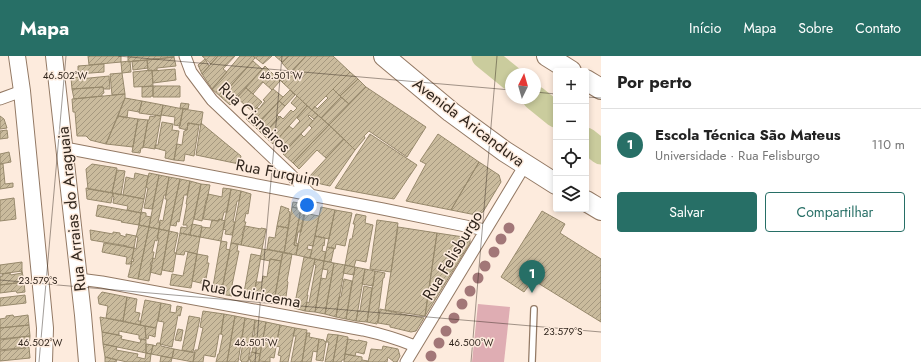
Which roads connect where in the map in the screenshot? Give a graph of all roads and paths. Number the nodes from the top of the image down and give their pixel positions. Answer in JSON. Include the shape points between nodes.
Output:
{"nodes":[{"id":1,"x":17,"y":56,"type":"edge"},
{"id":2,"x":54,"y":56,"type":"edge"},
{"id":3,"x":185,"y":56,"type":"edge"},
{"id":4,"x":384,"y":56,"type":"edge"},
{"id":5,"x":547,"y":56,"type":"edge"},
{"id":6,"x":566,"y":68,"type":"edge"},
{"id":7,"x":589,"y":82,"type":"edge"},
{"id":8,"x":601,"y":89,"type":"edge"},
{"id":9,"x":22,"y":91,"type":"junction"},
{"id":10,"x":0,"y":99,"type":"edge"},
{"id":11,"x":64,"y":148,"type":"junction"},
{"id":12,"x":525,"y":165,"type":"junction"},
{"id":13,"x":553,"y":182,"type":"edge"},
{"id":14,"x":311,"y":195,"type":"junction"},
{"id":15,"x":589,"y":203,"type":"edge"},
{"id":16,"x":601,"y":210,"type":"edge"},
{"id":17,"x":485,"y":230,"type":"junction"},
{"id":18,"x":79,"y":279,"type":"junction"},
{"id":19,"x":534,"y":309,"type":"dead end"},
{"id":20,"x":415,"y":346,"type":"junction"},
{"id":21,"x":44,"y":362,"type":"edge"},
{"id":22,"x":88,"y":362,"type":"edge"},
{"id":23,"x":406,"y":362,"type":"edge"},
{"id":24,"x":532,"y":362,"type":"edge"}],
"edges":[{"from":1,"to":9,"type":"main road"},
{"from":2,"to":11,"type":"main road","name":"Rua Arraias do Araguaia"},
{"from":3,"to":14,"type":"street","name":"Rua Cisneiros","via":[[191,72],[212,100]]},
{"from":4,"to":12,"type":"highway","name":"Avenida Aricanduva","via":[[451,112]]},
{"from":5,"to":6,"type":"highway"},
{"from":7,"to":8,"type":"highway"},
{"from":9,"to":10,"type":"street"},
{"from":9,"to":21,"type":"main road","via":[[45,328]]},
{"from":11,"to":14,"type":"street","name":"Rua Furquim"},
{"from":11,"to":18,"type":"main road","name":"Rua Arraias do Araguaia"},
{"from":12,"to":13,"type":"highway","name":"Avenida Aricanduva"},
{"from":12,"to":17,"type":"street","name":"Rua Felisburgo"},
{"from":14,"to":17,"type":"street","name":"Rua Furquim"},
{"from":15,"to":16,"type":"highway"},
{"from":17,"to":20,"type":"street","name":"Rua Felisburgo"},
{"from":18,"to":20,"type":"street","name":"Rua Guiricema","via":[[363,330]]},
{"from":18,"to":22,"type":"main road","name":"Rua Arraias do Araguaia"},
{"from":19,"to":24,"type":"lane"},
{"from":20,"to":23,"type":"street","name":"Rua Felisburgo"}]}
